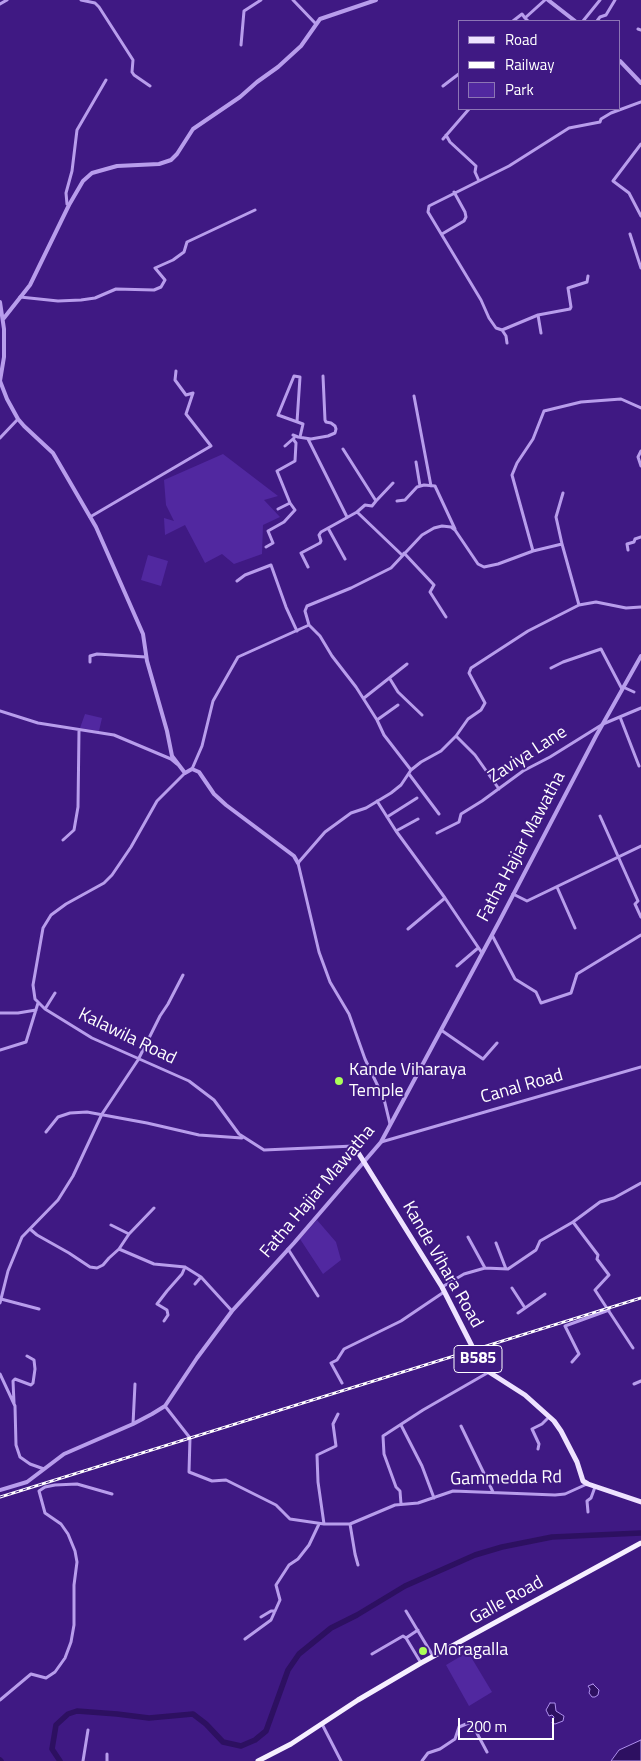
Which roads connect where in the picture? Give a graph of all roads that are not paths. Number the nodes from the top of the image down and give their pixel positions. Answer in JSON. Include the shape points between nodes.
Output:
{"nodes":[{"id":1,"x":7,"y":0,"type":"edge"},
{"id":2,"x":81,"y":0,"type":"edge"},
{"id":3,"x":261,"y":0,"type":"edge"},
{"id":4,"x":293,"y":0,"type":"edge"},
{"id":5,"x":376,"y":0,"type":"edge"},
{"id":6,"x":546,"y":0,"type":"edge"},
{"id":7,"x":600,"y":0,"type":"edge"},
{"id":8,"x":615,"y":0,"type":"edge"},
{"id":9,"x":0,"y":4,"type":"edge"},
{"id":10,"x":525,"y":18,"type":"joint"},
{"id":11,"x":514,"y":20,"type":"edge"},
{"id":12,"x":574,"y":20,"type":"edge"},
{"id":13,"x":584,"y":20,"type":"edge"},
{"id":14,"x":597,"y":20,"type":"edge"},
{"id":15,"x":316,"y":24,"type":"junction"},
{"id":16,"x":240,"y":45,"type":"dead end"},
{"id":17,"x":621,"y":62,"type":"edge"},
{"id":18,"x":458,"y":75,"type":"edge"},
{"id":19,"x":106,"y":80,"type":"dead end"},
{"id":20,"x":641,"y":82,"type":"edge"},
{"id":21,"x":150,"y":86,"type":"dead end"},
{"id":22,"x":443,"y":86,"type":"dead end"},
{"id":23,"x":641,"y":102,"type":"edge"},
{"id":24,"x":621,"y":109,"type":"edge"},
{"id":25,"x":468,"y":110,"type":"edge"},
{"id":26,"x":619,"y":110,"type":"edge"},
{"id":27,"x":641,"y":144,"type":"edge"},
{"id":28,"x":479,"y":181,"type":"junction"},
{"id":29,"x":454,"y":192,"type":"junction"},
{"id":30,"x":69,"y":205,"type":"junction"},
{"id":31,"x":255,"y":210,"type":"dead end"},
{"id":32,"x":641,"y":216,"type":"edge"},
{"id":33,"x":442,"y":234,"type":"junction"},
{"id":34,"x":630,"y":234,"type":"dead end"},
{"id":35,"x":641,"y":268,"type":"edge"},
{"id":36,"x":588,"y":276,"type":"dead end"},
{"id":37,"x":20,"y":297,"type":"junction"},
{"id":38,"x":0,"y":302,"type":"edge"},
{"id":39,"x":538,"y":315,"type":"junction"},
{"id":40,"x":4,"y":318,"type":"junction"},
{"id":41,"x":2,"y":329,"type":"edge"},
{"id":42,"x":502,"y":330,"type":"junction"},
{"id":43,"x":541,"y":333,"type":"dead end"},
{"id":44,"x":506,"y":343,"type":"dead end"},
{"id":45,"x":176,"y":370,"type":"dead end"},
{"id":46,"x":323,"y":376,"type":"dead end"},
{"id":47,"x":414,"y":396,"type":"dead end"},
{"id":48,"x":641,"y":408,"type":"edge"},
{"id":49,"x":18,"y":418,"type":"junction"},
{"id":50,"x":297,"y":422,"type":"junction"},
{"id":51,"x":296,"y":437,"type":"junction"},
{"id":52,"x":0,"y":438,"type":"edge"},
{"id":53,"x":308,"y":438,"type":"junction"},
{"id":54,"x":285,"y":446,"type":"dead end"},
{"id":55,"x":343,"y":449,"type":"dead end"},
{"id":56,"x":641,"y":452,"type":"edge"},
{"id":57,"x":416,"y":462,"type":"dead end"},
{"id":58,"x":641,"y":466,"type":"edge"},
{"id":59,"x":393,"y":484,"type":"dead end"},
{"id":60,"x":420,"y":486,"type":"junction"},
{"id":61,"x":432,"y":486,"type":"junction"},
{"id":62,"x":563,"y":493,"type":"dead end"},
{"id":63,"x":376,"y":501,"type":"junction"},
{"id":64,"x":397,"y":501,"type":"dead end"},
{"id":65,"x":290,"y":503,"type":"junction"},
{"id":66,"x":278,"y":509,"type":"dead end"},
{"id":67,"x":357,"y":512,"type":"junction"},
{"id":68,"x":90,"y":517,"type":"junction"},
{"id":69,"x":347,"y":517,"type":"junction"},
{"id":70,"x":328,"y":528,"type":"junction"},
{"id":71,"x":455,"y":530,"type":"junction"},
{"id":72,"x":641,"y":537,"type":"edge"},
{"id":73,"x":562,"y":544,"type":"junction"},
{"id":74,"x":266,"y":546,"type":"dead end"},
{"id":75,"x":628,"y":550,"type":"dead end"},
{"id":76,"x":534,"y":551,"type":"junction"},
{"id":77,"x":403,"y":554,"type":"junction"},
{"id":78,"x":345,"y":559,"type":"dead end"},
{"id":79,"x":308,"y":567,"type":"dead end"},
{"id":80,"x":237,"y":581,"type":"dead end"},
{"id":81,"x":579,"y":605,"type":"junction"},
{"id":82,"x":641,"y":607,"type":"edge"},
{"id":83,"x":446,"y":617,"type":"dead end"},
{"id":84,"x":309,"y":625,"type":"junction"},
{"id":85,"x":297,"y":631,"type":"junction"},
{"id":86,"x":641,"y":656,"type":"edge"},
{"id":87,"x":146,"y":657,"type":"junction"},
{"id":88,"x":90,"y":662,"type":"dead end"},
{"id":89,"x":407,"y":664,"type":"dead end"},
{"id":90,"x":551,"y":668,"type":"dead end"},
{"id":91,"x":390,"y":679,"type":"junction"},
{"id":92,"x":622,"y":688,"type":"junction"},
{"id":93,"x":634,"y":692,"type":"dead end"},
{"id":94,"x":364,"y":698,"type":"junction"},
{"id":95,"x":398,"y":705,"type":"dead end"},
{"id":96,"x":641,"y":708,"type":"edge"},
{"id":97,"x":0,"y":711,"type":"edge"},
{"id":98,"x":422,"y":714,"type":"dead end"},
{"id":99,"x":620,"y":717,"type":"junction"},
{"id":100,"x":377,"y":720,"type":"junction"},
{"id":101,"x":603,"y":724,"type":"junction"},
{"id":102,"x":79,"y":731,"type":"junction"},
{"id":103,"x":456,"y":736,"type":"junction"},
{"id":104,"x":177,"y":764,"type":"junction"},
{"id":105,"x":639,"y":766,"type":"dead end"},
{"id":106,"x":192,"y":769,"type":"junction"},
{"id":107,"x":410,"y":772,"type":"junction"},
{"id":108,"x":185,"y":773,"type":"junction"},
{"id":109,"x":499,"y":789,"type":"junction"},
{"id":110,"x":417,"y":798,"type":"dead end"},
{"id":111,"x":377,"y":801,"type":"junction"},
{"id":112,"x":439,"y":814,"type":"dead end"},
{"id":113,"x":600,"y":816,"type":"dead end"},
{"id":114,"x":387,"y":817,"type":"junction"},
{"id":115,"x":418,"y":819,"type":"dead end"},
{"id":116,"x":396,"y":831,"type":"junction"},
{"id":117,"x":437,"y":833,"type":"dead end"},
{"id":118,"x":63,"y":840,"type":"dead end"},
{"id":119,"x":641,"y":846,"type":"edge"},
{"id":120,"x":617,"y":856,"type":"junction"},
{"id":121,"x":298,"y":863,"type":"junction"},
{"id":122,"x":557,"y":887,"type":"junction"},
{"id":123,"x":512,"y":894,"type":"junction"},
{"id":124,"x":445,"y":898,"type":"junction"},
{"id":125,"x":641,"y":917,"type":"edge"},
{"id":126,"x":575,"y":928,"type":"dead end"},
{"id":127,"x":408,"y":929,"type":"dead end"},
{"id":128,"x":492,"y":935,"type":"junction"},
{"id":129,"x":641,"y":935,"type":"edge"},
{"id":130,"x":478,"y":948,"type":"junction"},
{"id":131,"x":482,"y":953,"type":"junction"},
{"id":132,"x":458,"y":966,"type":"dead end"},
{"id":133,"x":184,"y":974,"type":"dead end"},
{"id":134,"x":55,"y":993,"type":"dead end"},
{"id":135,"x":38,"y":1003,"type":"junction"},
{"id":136,"x":45,"y":1009,"type":"junction"},
{"id":137,"x":36,"y":1010,"type":"junction"},
{"id":138,"x":0,"y":1013,"type":"edge"},
{"id":139,"x":441,"y":1030,"type":"junction"},
{"id":140,"x":497,"y":1043,"type":"dead end"},
{"id":141,"x":0,"y":1050,"type":"edge"},
{"id":142,"x":138,"y":1060,"type":"junction"},
{"id":143,"x":641,"y":1067,"type":"edge"},
{"id":144,"x":102,"y":1114,"type":"junction"},
{"id":145,"x":390,"y":1125,"type":"junction"},
{"id":146,"x":46,"y":1132,"type":"dead end"},
{"id":147,"x":244,"y":1138,"type":"junction"},
{"id":148,"x":381,"y":1142,"type":"junction"},
{"id":149,"x":354,"y":1146,"type":"joint"},
{"id":150,"x":364,"y":1162,"type":"junction"},
{"id":151,"x":641,"y":1183,"type":"edge"},
{"id":152,"x":154,"y":1208,"type":"dead end"},
{"id":153,"x":573,"y":1222,"type":"junction"},
{"id":154,"x":111,"y":1225,"type":"dead end"},
{"id":155,"x":30,"y":1229,"type":"junction"},
{"id":156,"x":129,"y":1234,"type":"junction"},
{"id":157,"x":468,"y":1236,"type":"dead end"},
{"id":158,"x":496,"y":1243,"type":"dead end"},
{"id":159,"x":119,"y":1249,"type":"junction"},
{"id":160,"x":288,"y":1250,"type":"junction"},
{"id":161,"x":185,"y":1267,"type":"junction"},
{"id":162,"x":485,"y":1268,"type":"junction"},
{"id":163,"x":506,"y":1269,"type":"junction"},
{"id":164,"x":201,"y":1277,"type":"junction"},
{"id":165,"x":195,"y":1284,"type":"dead end"},
{"id":166,"x":512,"y":1288,"type":"dead end"},
{"id":167,"x":443,"y":1289,"type":"junction"},
{"id":168,"x":545,"y":1294,"type":"dead end"},
{"id":169,"x":318,"y":1296,"type":"dead end"},
{"id":170,"x":0,"y":1301,"type":"edge"},
{"id":171,"x":525,"y":1308,"type":"junction"},
{"id":172,"x":39,"y":1309,"type":"dead end"},
{"id":173,"x":610,"y":1310,"type":"junction"},
{"id":174,"x":232,"y":1311,"type":"junction"},
{"id":175,"x":518,"y":1313,"type":"dead end"},
{"id":176,"x":164,"y":1321,"type":"dead end"},
{"id":177,"x":633,"y":1348,"type":"dead end"},
{"id":178,"x":27,"y":1356,"type":"dead end"},
{"id":179,"x":572,"y":1362,"type":"dead end"},
{"id":180,"x":489,"y":1372,"type":"junction"},
{"id":181,"x":0,"y":1374,"type":"edge"},
{"id":182,"x":641,"y":1381,"type":"edge"},
{"id":183,"x":342,"y":1383,"type":"dead end"},
{"id":184,"x":135,"y":1384,"type":"dead end"},
{"id":185,"x":634,"y":1384,"type":"dead end"},
{"id":186,"x":15,"y":1406,"type":"junction"},
{"id":187,"x":164,"y":1406,"type":"junction"},
{"id":188,"x":338,"y":1414,"type":"dead end"},
{"id":189,"x":550,"y":1417,"type":"junction"},
{"id":190,"x":133,"y":1424,"type":"junction"},
{"id":191,"x":400,"y":1425,"type":"junction"},
{"id":192,"x":461,"y":1426,"type":"dead end"},
{"id":193,"x":538,"y":1449,"type":"dead end"},
{"id":194,"x":44,"y":1469,"type":"junction"},
{"id":195,"x":588,"y":1484,"type":"junction"},
{"id":196,"x":595,"y":1486,"type":"junction"},
{"id":197,"x":0,"y":1490,"type":"edge"},
{"id":198,"x":493,"y":1492,"type":"junction"},
{"id":199,"x":112,"y":1494,"type":"dead end"},
{"id":200,"x":434,"y":1498,"type":"junction"},
{"id":201,"x":641,"y":1502,"type":"edge"},
{"id":202,"x":401,"y":1504,"type":"junction"},
{"id":203,"x":588,"y":1512,"type":"dead end"},
{"id":204,"x":319,"y":1524,"type":"junction"},
{"id":205,"x":324,"y":1524,"type":"junction"},
{"id":206,"x":350,"y":1524,"type":"junction"},
{"id":207,"x":641,"y":1543,"type":"edge"},
{"id":208,"x":358,"y":1565,"type":"dead end"},
{"id":209,"x":275,"y":1611,"type":"junction"},
{"id":210,"x":406,"y":1611,"type":"dead end"},
{"id":211,"x":261,"y":1617,"type":"dead end"},
{"id":212,"x":418,"y":1630,"type":"junction"},
{"id":213,"x":406,"y":1638,"type":"junction"},
{"id":214,"x":245,"y":1639,"type":"dead end"},
{"id":215,"x":372,"y":1654,"type":"dead end"},
{"id":216,"x":433,"y":1656,"type":"junction"},
{"id":217,"x":421,"y":1663,"type":"junction"},
{"id":218,"x":0,"y":1700,"type":"edge"},
{"id":219,"x":322,"y":1723,"type":"junction"},
{"id":220,"x":88,"y":1730,"type":"dead end"},
{"id":221,"x":487,"y":1752,"type":"dead end"},
{"id":222,"x":107,"y":1754,"type":"dead end"},
{"id":223,"x":83,"y":1761,"type":"edge"},
{"id":224,"x":107,"y":1761,"type":"edge"},
{"id":225,"x":258,"y":1761,"type":"edge"},
{"id":226,"x":341,"y":1761,"type":"edge"},
{"id":227,"x":422,"y":1761,"type":"edge"}],
"edges":[{"from":1,"to":9,"type":"street"},
{"from":2,"to":21,"type":"street","via":[[99,7],[133,60],[132,72]]},
{"from":3,"to":16,"type":"street","via":[[244,11]]},
{"from":4,"to":15,"type":"street"},
{"from":5,"to":15,"type":"street","via":[[332,14]]},
{"from":6,"to":10,"type":"street"},
{"from":6,"to":12,"type":"street"},
{"from":7,"to":13,"type":"street"},
{"from":8,"to":14,"type":"street","via":[[606,15]]},
{"from":10,"to":11,"type":"street","via":[[522,14]]},
{"from":15,"to":30,"type":"street","via":[[301,46],[278,67],[193,129],[171,160],[159,164],[117,166],[92,173],[83,181]]},
{"from":17,"to":20,"type":"street"},
{"from":18,"to":22,"type":"street"},
{"from":19,"to":30,"type":"street","via":[[77,130],[66,193]]},
{"from":23,"to":24,"type":"street"},
{"from":25,"to":28,"type":"street","via":[[445,137],[476,166]]},
{"from":26,"to":28,"type":"street","via":[[600,122],[568,128]]},
{"from":27,"to":32,"type":"street","via":[[614,181],[629,193]]},
{"from":28,"to":29,"type":"street"},
{"from":29,"to":33,"type":"street","via":[[466,217]]},
{"from":29,"to":33,"type":"street","via":[[428,208]]},
{"from":30,"to":37,"type":"street","via":[[30,285]]},
{"from":31,"to":37,"type":"street","via":[[187,242],[184,252],[155,268],[165,280],[154,290],[116,290],[81,300]]},
{"from":33,"to":42,"type":"street","via":[[489,318],[496,328]]},
{"from":34,"to":35,"type":"street"},
{"from":36,"to":39,"type":"street","via":[[587,282],[568,288],[570,309]]},
{"from":37,"to":40,"type":"street"},
{"from":38,"to":40,"type":"street"},
{"from":39,"to":42,"type":"street"},
{"from":39,"to":43,"type":"street"},
{"from":40,"to":41,"type":"street"},
{"from":41,"to":49,"type":"street","via":[[4,357],[0,381]]},
{"from":42,"to":44,"type":"street"},
{"from":45,"to":68,"type":"street","via":[[175,380],[186,394],[193,393],[186,414],[211,446]]},
{"from":46,"to":53,"type":"street","via":[[325,420],[336,429],[328,436]]},
{"from":47,"to":61,"type":"street"},
{"from":48,"to":76,"type":"street","via":[[621,399],[581,402],[544,411],[512,475]]},
{"from":49,"to":52,"type":"street"},
{"from":49,"to":68,"type":"street","via":[[53,453]]},
{"from":50,"to":50,"type":"street","via":[[278,415],[294,376],[300,377]]},
{"from":50,"to":51,"type":"street","via":[[303,424]]},
{"from":51,"to":53,"type":"street"},
{"from":51,"to":54,"type":"street"},
{"from":51,"to":65,"type":"street","via":[[295,461],[277,471]]},
{"from":53,"to":69,"type":"street"},
{"from":55,"to":63,"type":"street"},
{"from":56,"to":58,"type":"street","via":[[638,457]]},
{"from":57,"to":60,"type":"street"},
{"from":59,"to":63,"type":"street"},
{"from":60,"to":61,"type":"street"},
{"from":60,"to":64,"type":"street","via":[[405,500]]},
{"from":61,"to":71,"type":"street","via":[[437,488]]},
{"from":62,"to":73,"type":"street","via":[[556,520]]},
{"from":63,"to":67,"type":"street"},
{"from":65,"to":66,"type":"street"},
{"from":65,"to":74,"type":"street","via":[[295,510],[284,522],[268,531],[272,543]]},
{"from":67,"to":69,"type":"street"},
{"from":67,"to":77,"type":"street"},
{"from":68,"to":87,"type":"street","via":[[143,634]]},
{"from":69,"to":70,"type":"street"},
{"from":70,"to":78,"type":"street"},
{"from":70,"to":79,"type":"street","via":[[319,534],[320,543],[301,553]]},
{"from":71,"to":76,"type":"street","via":[[480,566],[498,564]]},
{"from":71,"to":77,"type":"street","via":[[442,526],[434,528]]},
{"from":72,"to":75,"type":"street","via":[[627,544]]},
{"from":73,"to":76,"type":"street"},
{"from":73,"to":81,"type":"street"},
{"from":77,"to":83,"type":"street","via":[[434,586],[430,592]]},
{"from":77,"to":84,"type":"street","via":[[392,568],[307,606],[305,611]]},
{"from":80,"to":85,"type":"street","via":[[272,565]]},
{"from":81,"to":82,"type":"street","via":[[596,602],[626,608]]},
{"from":81,"to":103,"type":"street","via":[[528,631],[470,668],[469,673],[485,703]]},
{"from":84,"to":85,"type":"street"},
{"from":84,"to":94,"type":"street"},
{"from":85,"to":106,"type":"street","via":[[238,657],[213,701],[202,746]]},
{"from":86,"to":92,"type":"street","name":"Fatha Hajiar Mawatha"},
{"from":87,"to":88,"type":"street","via":[[97,654],[90,656]]},
{"from":87,"to":104,"type":"street","via":[[172,756]]},
{"from":89,"to":91,"type":"street"},
{"from":90,"to":92,"type":"street","via":[[602,649]]},
{"from":91,"to":94,"type":"street"},
{"from":91,"to":98,"type":"street","via":[[398,692]]},
{"from":92,"to":93,"type":"street"},
{"from":92,"to":101,"type":"street","name":"Fatha Hajiar Mawatha"},
{"from":94,"to":100,"type":"street"},
{"from":95,"to":100,"type":"street"},
{"from":96,"to":99,"type":"street","name":"Zaviya Lane"},
{"from":97,"to":102,"type":"street"},
{"from":99,"to":101,"type":"street","name":"Zaviya Lane"},
{"from":99,"to":105,"type":"street"},
{"from":100,"to":107,"type":"street"},
{"from":101,"to":109,"type":"street","name":"Zaviya Lane","via":[[523,771]]},
{"from":101,"to":123,"type":"street","name":"Fatha Hajiar Mawatha"},
{"from":102,"to":104,"type":"street","via":[[114,735]]},
{"from":102,"to":118,"type":"street","via":[[78,807],[74,830]]},
{"from":103,"to":107,"type":"street","via":[[441,751]]},
{"from":103,"to":109,"type":"street","via":[[475,755]]},
{"from":104,"to":108,"type":"street"},
{"from":106,"to":108,"type":"street"},
{"from":106,"to":121,"type":"street","via":[[199,772],[226,806],[294,856]]},
{"from":107,"to":111,"type":"street","via":[[401,785]]},
{"from":107,"to":112,"type":"street"},
{"from":108,"to":135,"type":"street","via":[[157,802],[112,875],[51,915],[43,928],[33,985]]},
{"from":109,"to":117,"type":"street","name":"Zaviya Lane","via":[[461,814],[458,822]]},
{"from":110,"to":114,"type":"street"},
{"from":111,"to":114,"type":"street"},
{"from":111,"to":121,"type":"street","via":[[351,813],[325,832]]},
{"from":113,"to":120,"type":"street"},
{"from":114,"to":116,"type":"street"},
{"from":115,"to":116,"type":"street"},
{"from":116,"to":124,"type":"street"},
{"from":119,"to":120,"type":"street"},
{"from":120,"to":122,"type":"street"},
{"from":120,"to":125,"type":"street","via":[[638,902],[635,904]]},
{"from":121,"to":145,"type":"street","via":[[319,952],[384,1099]]},
{"from":122,"to":123,"type":"street","via":[[527,902]]},
{"from":122,"to":126,"type":"street"},
{"from":123,"to":128,"type":"street","name":"Fatha Hajiar Mawatha"},
{"from":124,"to":127,"type":"street"},
{"from":124,"to":130,"type":"street"},
{"from":128,"to":129,"type":"street","via":[[515,979],[536,992],[541,1002],[570,993],[577,974]]},
{"from":128,"to":131,"type":"street","name":"Fatha Hajiar Mawatha"},
{"from":130,"to":131,"type":"street"},
{"from":130,"to":132,"type":"street"},
{"from":131,"to":139,"type":"street","name":"Fatha Hajiar Mawatha"},
{"from":133,"to":142,"type":"street"},
{"from":134,"to":136,"type":"street"},
{"from":135,"to":136,"type":"street","name":"Kalawila Road"},
{"from":135,"to":137,"type":"street"},
{"from":136,"to":142,"type":"street","name":"Kalawila Road","via":[[92,1038]]},
{"from":137,"to":138,"type":"street"},
{"from":137,"to":141,"type":"street","via":[[26,1042]]},
{"from":139,"to":140,"type":"street","via":[[483,1059]]},
{"from":139,"to":145,"type":"street","name":"Fatha Hajiar Mawatha"},
{"from":142,"to":144,"type":"street"},
{"from":142,"to":147,"type":"street","name":"Kalawila Road","via":[[189,1081],[214,1100]]},
{"from":143,"to":148,"type":"street","name":"Canal Road"},
{"from":144,"to":146,"type":"street","via":[[70,1113],[58,1117]]},
{"from":144,"to":147,"type":"street","via":[[199,1135]]},
{"from":144,"to":155,"type":"street","via":[[58,1200]]},
{"from":145,"to":148,"type":"street","name":"Fatha Hajiar Mawatha"},
{"from":147,"to":149,"type":"street","name":"Kalawila Road","via":[[264,1150]]},
{"from":148,"to":150,"type":"street","name":"Fatha Hajiar Mawatha"},
{"from":149,"to":150,"type":"main road","name":"Kande Vihara Road","number":"B585"},
{"from":150,"to":160,"type":"street","name":"Fatha Hajiar Mawatha"},
{"from":150,"to":167,"type":"main road","name":"Kande Vihara Road","number":"B585"},
{"from":151,"to":153,"type":"street","via":[[600,1202]]},
{"from":152,"to":156,"type":"street"},
{"from":153,"to":163,"type":"street","via":[[540,1241],[536,1250]]},
{"from":153,"to":173,"type":"street","via":[[598,1255],[597,1259],[608,1276],[595,1290]]},
{"from":154,"to":156,"type":"street"},
{"from":155,"to":159,"type":"street","via":[[90,1267],[103,1265]]},
{"from":155,"to":170,"type":"street","via":[[22,1237]]},
{"from":156,"to":159,"type":"street"},
{"from":157,"to":162,"type":"street"},
{"from":158,"to":163,"type":"street"},
{"from":159,"to":161,"type":"street","via":[[154,1264]]},
{"from":160,"to":169,"type":"street"},
{"from":160,"to":174,"type":"street","name":"Fatha Hajiar Mawatha"},
{"from":161,"to":164,"type":"street"},
{"from":161,"to":176,"type":"street","via":[[157,1304],[167,1310]]},
{"from":162,"to":163,"type":"street"},
{"from":162,"to":167,"type":"street","via":[[462,1275]]},
{"from":164,"to":165,"type":"street"},
{"from":164,"to":174,"type":"street"},
{"from":166,"to":171,"type":"street"},
{"from":167,"to":180,"type":"main road","name":"Kande Vihara Road","number":"B585","via":[[478,1358]]},
{"from":167,"to":183,"type":"street","via":[[401,1321],[344,1349],[337,1360],[331,1362]]},
{"from":168,"to":171,"type":"street"},
{"from":170,"to":172,"type":"street"},
{"from":171,"to":175,"type":"street"},
{"from":173,"to":177,"type":"street"},
{"from":173,"to":179,"type":"street","via":[[565,1326],[579,1354]]},
{"from":174,"to":187,"type":"street","name":"Fatha Hajiar Mawatha"},
{"from":178,"to":186,"type":"street","via":[[34,1360],[33,1384],[13,1381]]},
{"from":180,"to":189,"type":"main road","name":"Kande Vihara Road","number":"B585","via":[[525,1395]]},
{"from":180,"to":191,"type":"street"},
{"from":181,"to":186,"type":"street"},
{"from":182,"to":185,"type":"street"},
{"from":184,"to":190,"type":"street"},
{"from":186,"to":194,"type":"street","via":[[16,1445],[20,1457]]},
{"from":187,"to":190,"type":"street","name":"Fatha Hajiar Mawatha"},
{"from":187,"to":204,"type":"street","name":"Gammedda Rd","via":[[190,1438],[189,1472],[212,1481],[226,1480],[276,1505],[290,1519]]},
{"from":188,"to":205,"type":"street","via":[[332,1424],[336,1446],[317,1455]]},
{"from":189,"to":193,"type":"street","via":[[532,1429]]},
{"from":189,"to":195,"type":"main road","name":"Kande Vihara Road","number":"B585","via":[[561,1431],[583,1481]]},
{"from":190,"to":194,"type":"street","name":"Fatha Hajiar Mawatha","via":[[64,1454]]},
{"from":191,"to":200,"type":"street","via":[[414,1449]]},
{"from":191,"to":202,"type":"street","via":[[383,1436],[384,1454],[400,1491]]},
{"from":192,"to":198,"type":"street"},
{"from":194,"to":197,"type":"street","name":"Fatha Hajiar Mawatha","via":[[27,1482]]},
{"from":195,"to":196,"type":"main road"},
{"from":195,"to":198,"type":"street","name":"Gammedda Rd","via":[[555,1495]]},
{"from":196,"to":201,"type":"main road"},
{"from":196,"to":203,"type":"street","via":[[587,1501]]},
{"from":198,"to":200,"type":"street","name":"Gammedda Rd","via":[[453,1491]]},
{"from":199,"to":218,"type":"street","via":[[77,1484],[55,1485],[39,1491],[45,1513],[68,1534],[75,1551],[74,1625],[68,1650],[55,1672],[46,1678],[31,1674]]},
{"from":200,"to":202,"type":"street","name":"Gammedda Rd"},
{"from":202,"to":206,"type":"street","name":"Gammedda Rd"},
{"from":204,"to":205,"type":"street","name":"Gammedda Rd"},
{"from":204,"to":209,"type":"street","via":[[309,1546],[288,1565],[276,1585],[280,1600]]},
{"from":205,"to":206,"type":"street","name":"Gammedda Rd"},
{"from":206,"to":208,"type":"street"},
{"from":207,"to":216,"type":"highway","name":"Galle Road"},
{"from":209,"to":211,"type":"street"},
{"from":209,"to":214,"type":"street","via":[[271,1620]]},
{"from":210,"to":212,"type":"street"},
{"from":212,"to":213,"type":"street"},
{"from":212,"to":216,"type":"street"},
{"from":213,"to":215,"type":"street","via":[[403,1636]]},
{"from":213,"to":217,"type":"street"},
{"from":216,"to":217,"type":"highway","name":"Galle Road"},
{"from":217,"to":219,"type":"highway","name":"Galle Road"},
{"from":219,"to":225,"type":"highway","name":"Galle Road"},
{"from":219,"to":226,"type":"street"},
{"from":220,"to":223,"type":"street"},
{"from":221,"to":227,"type":"street","via":[[471,1722],[459,1727],[455,1739],[428,1753]]},
{"from":222,"to":224,"type":"street"}]}
